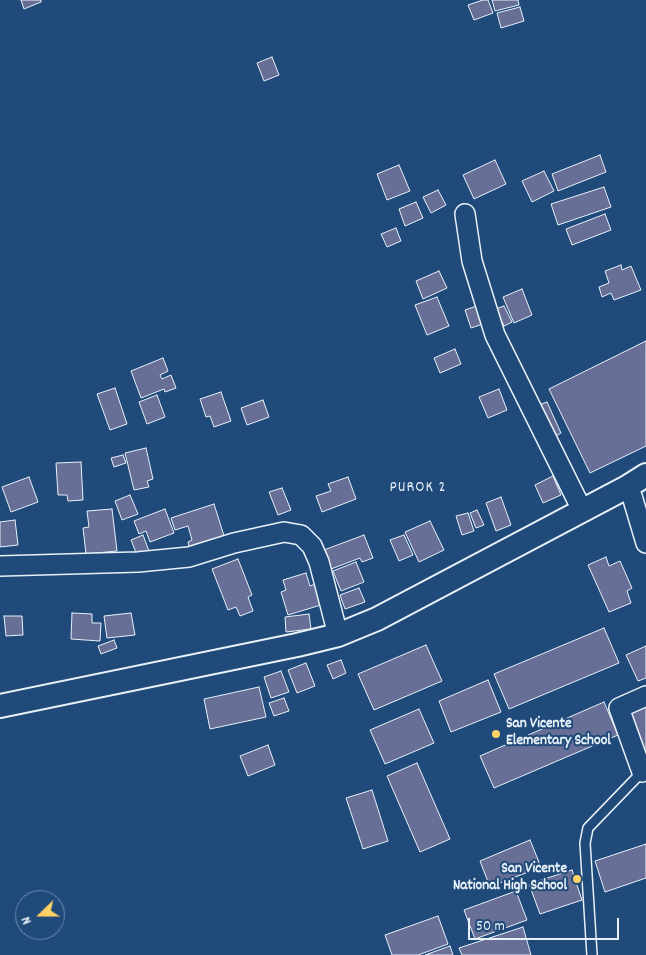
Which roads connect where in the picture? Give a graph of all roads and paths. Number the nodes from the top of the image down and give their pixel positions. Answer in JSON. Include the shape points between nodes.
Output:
{"nodes":[{"id":1,"x":465,"y":214,"type":"dead end"},
{"id":2,"x":646,"y":475,"type":"edge"},
{"id":3,"x":627,"y":487,"type":"junction"},
{"id":4,"x":582,"y":510,"type":"junction"},
{"id":5,"x":646,"y":543,"type":"edge"},
{"id":6,"x":0,"y":566,"type":"edge"},
{"id":7,"x":338,"y":635,"type":"junction"},
{"id":8,"x":646,"y":696,"type":"edge"},
{"id":9,"x":0,"y":706,"type":"edge"},
{"id":10,"x":642,"y":772,"type":"joint"},
{"id":11,"x":592,"y":955,"type":"edge"}],
"edges":[{"from":1,"to":4,"type":"street","via":[[472,262],[495,334]]},
{"from":2,"to":3,"type":"street"},
{"from":3,"to":4,"type":"street"},
{"from":3,"to":5,"type":"street"},
{"from":4,"to":7,"type":"street","via":[[377,619]]},
{"from":6,"to":7,"type":"street","via":[[138,562],[189,556],[284,532],[301,536],[312,546]]},
{"from":7,"to":9,"type":"street"},
{"from":8,"to":10,"type":"street","via":[[619,708]]},
{"from":10,"to":11,"type":"lane","via":[[588,828],[585,843]]}]}
